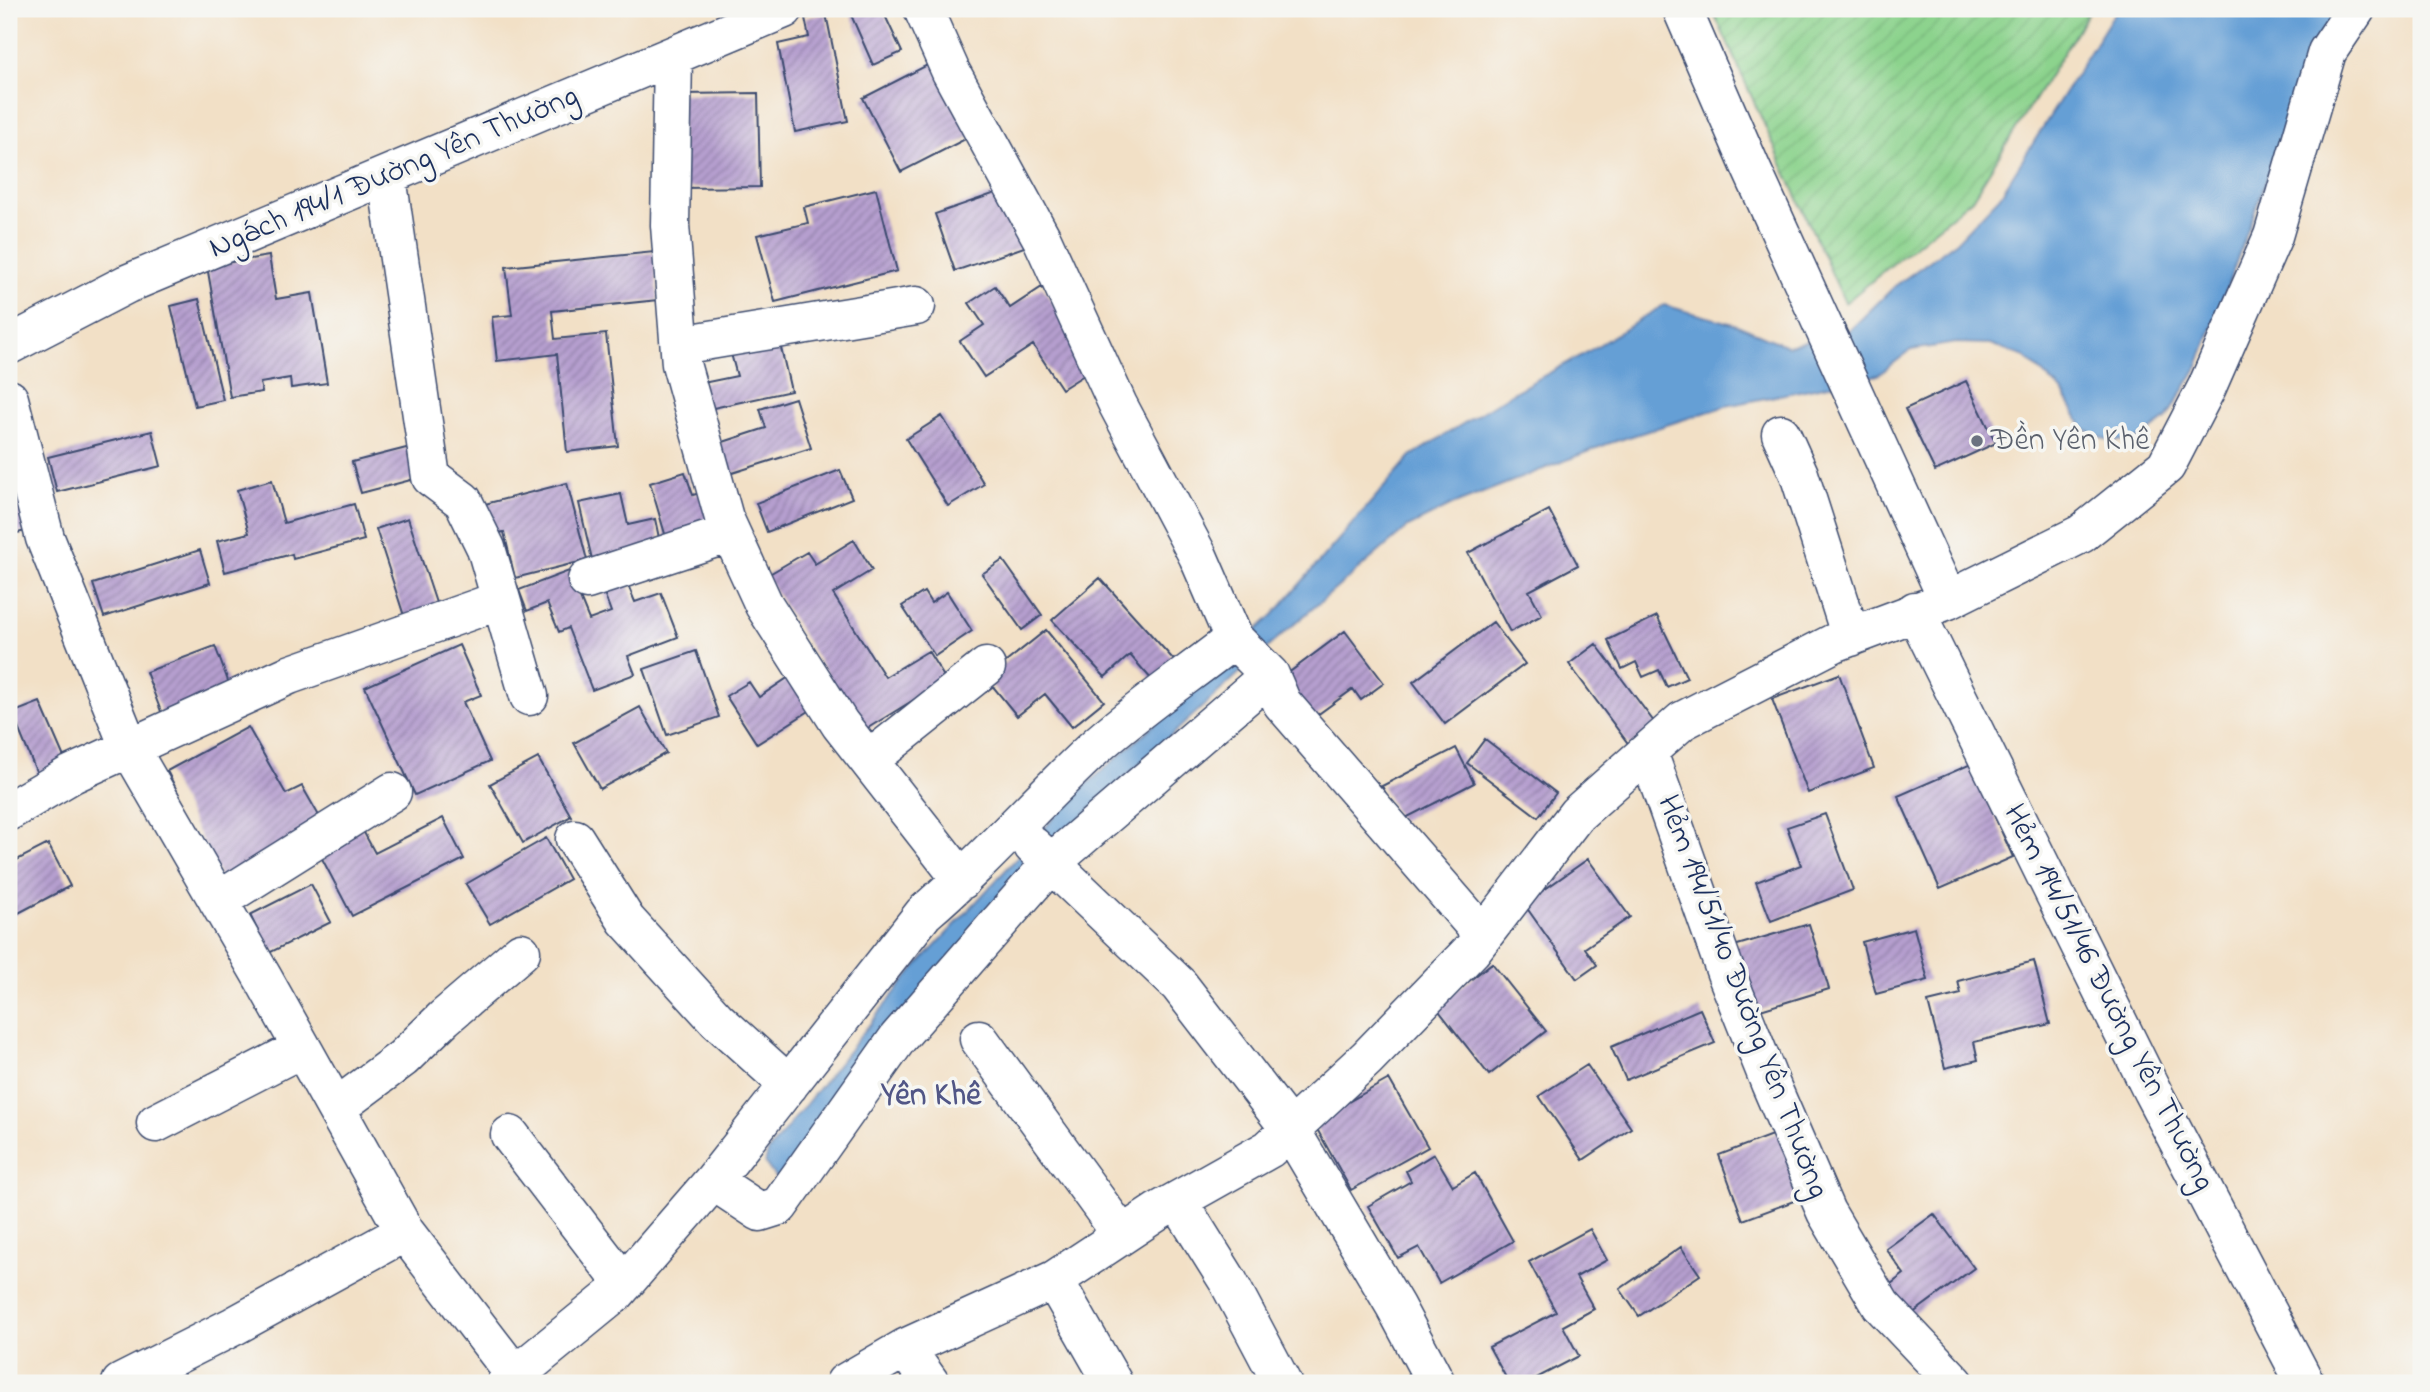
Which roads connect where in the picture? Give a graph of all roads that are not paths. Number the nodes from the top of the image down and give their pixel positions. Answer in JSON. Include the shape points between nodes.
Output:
{"nodes":[{"id":1,"x":784,"y":9,"type":"edge"},
{"id":2,"x":923,"y":9,"type":"edge"},
{"id":3,"x":1682,"y":9,"type":"edge"},
{"id":4,"x":2356,"y":9,"type":"edge"},
{"id":5,"x":673,"y":56,"type":"junction"},
{"id":6,"x":387,"y":177,"type":"junction"},
{"id":7,"x":916,"y":306,"type":"dead end"},
{"id":8,"x":9,"y":345,"type":"edge"},
{"id":9,"x":680,"y":345,"type":"junction"},
{"id":10,"x":9,"y":399,"type":"edge"},
{"id":11,"x":1781,"y":434,"type":"dead end"},
{"id":12,"x":731,"y":533,"type":"junction"},
{"id":13,"x":587,"y":580,"type":"dead end"},
{"id":14,"x":501,"y":600,"type":"junction"},
{"id":15,"x":1931,"y":605,"type":"junction"},
{"id":16,"x":1851,"y":637,"type":"junction"},
{"id":17,"x":1252,"y":656,"type":"junction"},
{"id":18,"x":986,"y":667,"type":"dead end"},
{"id":19,"x":528,"y":696,"type":"dead end"},
{"id":20,"x":129,"y":747,"type":"junction"},
{"id":21,"x":1648,"y":752,"type":"junction"},
{"id":22,"x":869,"y":760,"type":"junction"},
{"id":23,"x":392,"y":792,"type":"dead end"},
{"id":24,"x":9,"y":811,"type":"edge"},
{"id":25,"x":575,"y":839,"type":"dead end"},
{"id":26,"x":1033,"y":846,"type":"junction"},
{"id":27,"x":962,"y":880,"type":"junction"},
{"id":28,"x":218,"y":901,"type":"junction"},
{"id":29,"x":1483,"y":935,"type":"junction"},
{"id":30,"x":522,"y":952,"type":"dead end"},
{"id":31,"x":979,"y":1039,"type":"dead end"},
{"id":32,"x":302,"y":1048,"type":"junction"},
{"id":33,"x":789,"y":1085,"type":"junction"},
{"id":34,"x":336,"y":1108,"type":"junction"},
{"id":35,"x":156,"y":1123,"type":"dead end"},
{"id":36,"x":1290,"y":1129,"type":"junction"},
{"id":37,"x":510,"y":1135,"type":"dead end"},
{"id":38,"x":713,"y":1181,"type":"junction"},
{"id":39,"x":1178,"y":1201,"type":"junction"},
{"id":40,"x":405,"y":1231,"type":"junction"},
{"id":41,"x":1122,"y":1235,"type":"junction"},
{"id":42,"x":1054,"y":1280,"type":"junction"},
{"id":43,"x":624,"y":1284,"type":"junction"},
{"id":44,"x":905,"y":1348,"type":"junction"},
{"id":45,"x":1943,"y":1379,"type":"edge"},
{"id":46,"x":514,"y":1381,"type":"edge"},
{"id":47,"x":121,"y":1383,"type":"edge"},
{"id":48,"x":845,"y":1383,"type":"edge"},
{"id":49,"x":930,"y":1383,"type":"edge"},
{"id":50,"x":1113,"y":1383,"type":"edge"},
{"id":51,"x":1282,"y":1383,"type":"edge"},
{"id":52,"x":1436,"y":1383,"type":"edge"},
{"id":53,"x":2305,"y":1383,"type":"edge"}],
"edges":[{"from":1,"to":5,"type":"street","name":"Ngách 194/1 Đường Yên Thường"},
{"from":2,"to":17,"type":"street","via":[[951,72],[1042,239],[1118,405]]},
{"from":3,"to":15,"type":"street","name":"Hẻm 194/51/46 Đường Yên Thường","via":[[1857,399]]},
{"from":4,"to":15,"type":"street","via":[[2327,52],[2273,236],[2207,387],[2166,466],[2081,534]]},
{"from":5,"to":6,"type":"street","name":"Ngách 194/1 Đường Yên Thường"},
{"from":5,"to":9,"type":"street","via":[[670,225]]},
{"from":6,"to":8,"type":"street","name":"Ngách 194/1 Đường Yên Thường","via":[[127,284]]},
{"from":6,"to":14,"type":"street","via":[[431,477],[463,502],[486,548]]},
{"from":7,"to":9,"type":"street"},
{"from":9,"to":12,"type":"street","via":[[685,377]]},
{"from":10,"to":20,"type":"street","via":[[45,538]]},
{"from":11,"to":16,"type":"street","via":[[1799,474]]},
{"from":12,"to":13,"type":"street"},
{"from":12,"to":22,"type":"street","via":[[764,605],[840,724]]},
{"from":14,"to":19,"type":"street"},
{"from":14,"to":20,"type":"street","via":[[289,675]]},
{"from":15,"to":16,"type":"street"},
{"from":15,"to":53,"type":"street","name":"Hẻm 194/51/46 Đường Yên Thường","via":[[2146,1079]]},
{"from":16,"to":21,"type":"street","via":[[1682,721]]},
{"from":17,"to":26,"type":"street"},
{"from":17,"to":26,"type":"street","via":[[1096,746]]},
{"from":17,"to":29,"type":"street","via":[[1282,703]]},
{"from":18,"to":22,"type":"street"},
{"from":20,"to":24,"type":"street"},
{"from":20,"to":28,"type":"street"},
{"from":21,"to":29,"type":"street","via":[[1577,814]]},
{"from":21,"to":45,"type":"street","name":"Hẻm 194/51/40 Đường Yên Thường","via":[[1726,973],[1826,1212],[1881,1305]]},
{"from":22,"to":27,"type":"street"},
{"from":23,"to":28,"type":"street"},
{"from":25,"to":33,"type":"street","via":[[626,920],[716,1020]]},
{"from":26,"to":27,"type":"street"},
{"from":26,"to":36,"type":"street","via":[[1179,985]]},
{"from":26,"to":38,"type":"street","via":[[779,1206],[760,1212]]},
{"from":27,"to":33,"type":"street","via":[[924,913]]},
{"from":28,"to":32,"type":"street"},
{"from":29,"to":36,"type":"street","via":[[1367,1058]]},
{"from":30,"to":34,"type":"street","via":[[403,1058]]},
{"from":31,"to":41,"type":"street"},
{"from":32,"to":34,"type":"street"},
{"from":32,"to":35,"type":"street"},
{"from":33,"to":38,"type":"street"},
{"from":34,"to":40,"type":"street"},
{"from":36,"to":39,"type":"street","via":[[1269,1149]]},
{"from":36,"to":52,"type":"street"},
{"from":37,"to":43,"type":"street"},
{"from":38,"to":43,"type":"street"},
{"from":39,"to":41,"type":"street"},
{"from":39,"to":51,"type":"street"},
{"from":40,"to":46,"type":"street"},
{"from":40,"to":47,"type":"street"},
{"from":41,"to":42,"type":"street"},
{"from":42,"to":44,"type":"street"},
{"from":42,"to":50,"type":"street"},
{"from":43,"to":46,"type":"street"},
{"from":44,"to":48,"type":"street"},
{"from":44,"to":49,"type":"street"}]}
